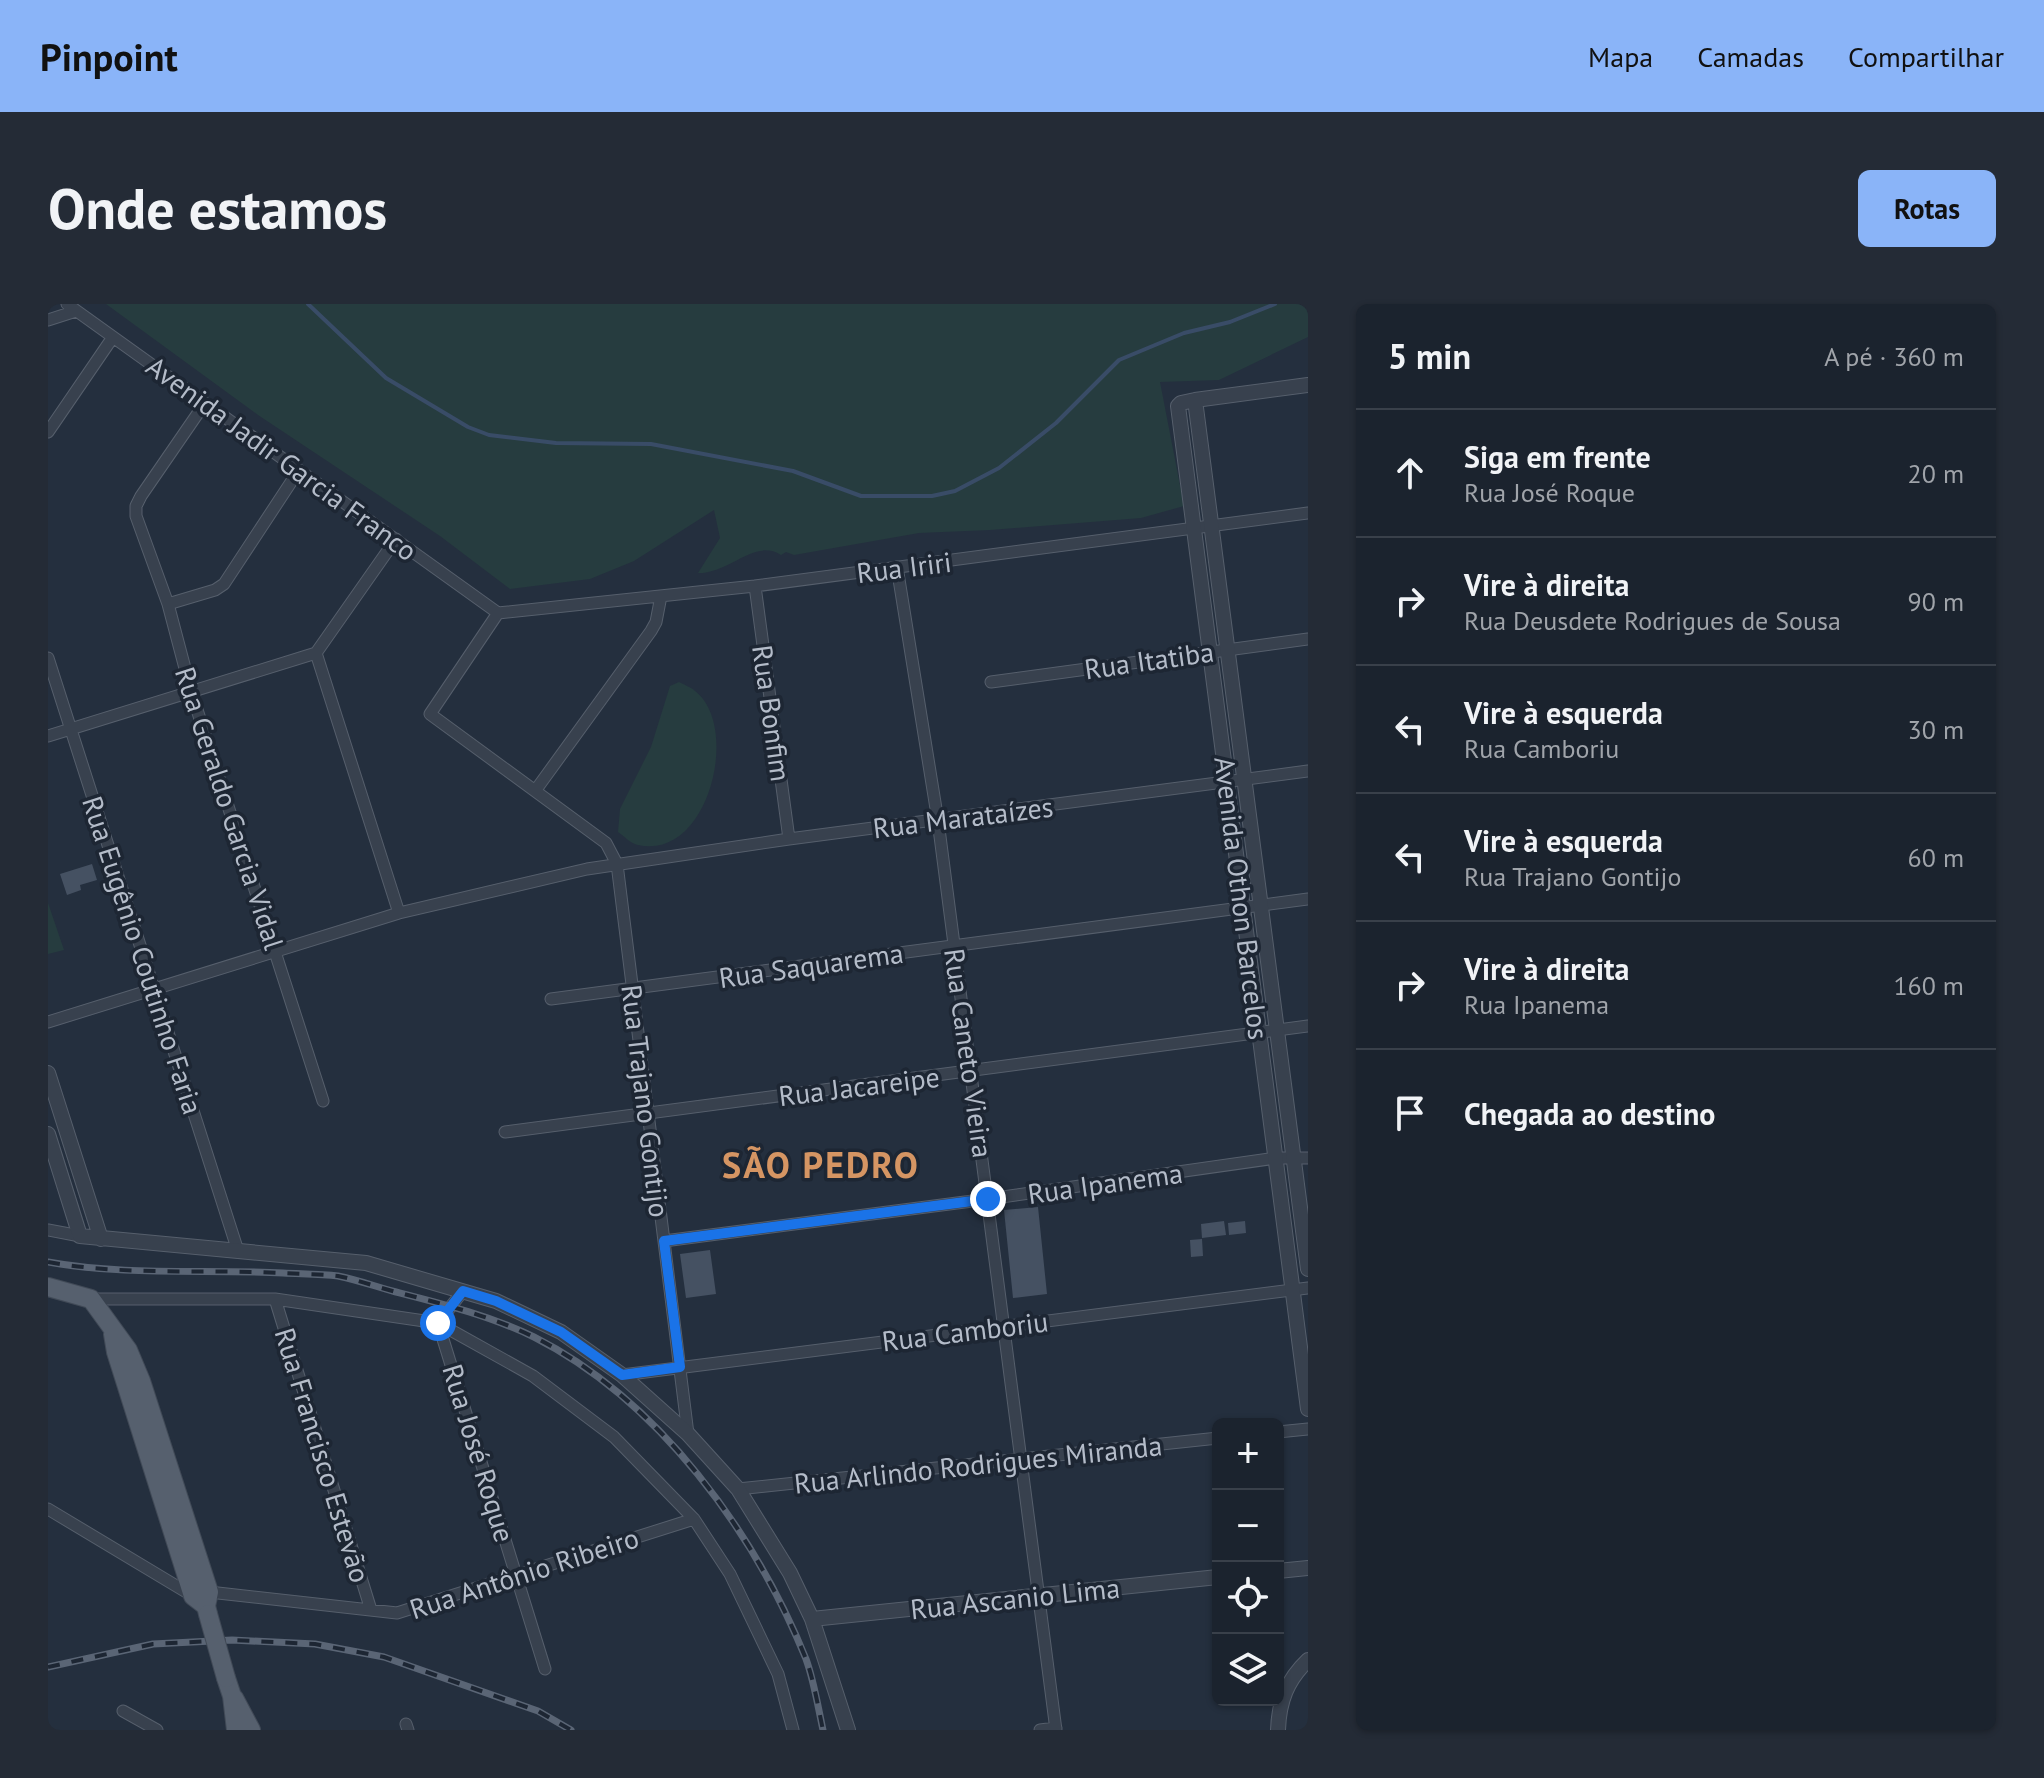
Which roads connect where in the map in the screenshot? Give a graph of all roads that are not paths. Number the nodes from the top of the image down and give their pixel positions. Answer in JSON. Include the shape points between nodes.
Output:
{"nodes":[{"id":1,"x":72,"y":308,"type":"edge"},
{"id":2,"x":48,"y":320,"type":"edge"},
{"id":3,"x":113,"y":337,"type":"junction"},
{"id":4,"x":1308,"y":385,"type":"edge"},
{"id":5,"x":1195,"y":400,"type":"junction"},
{"id":6,"x":205,"y":403,"type":"junction"},
{"id":7,"x":48,"y":432,"type":"edge"},
{"id":8,"x":299,"y":470,"type":"junction"},
{"id":9,"x":1308,"y":513,"type":"edge"},
{"id":10,"x":1211,"y":526,"type":"junction"},
{"id":11,"x":1193,"y":528,"type":"junction"},
{"id":12,"x":396,"y":539,"type":"junction"},
{"id":13,"x":897,"y":567,"type":"junction"},
{"id":14,"x":755,"y":586,"type":"junction"},
{"id":15,"x":661,"y":596,"type":"junction"},
{"id":16,"x":168,"y":604,"type":"junction"},
{"id":17,"x":498,"y":613,"type":"junction"},
{"id":18,"x":1308,"y":639,"type":"edge"},
{"id":19,"x":1227,"y":649,"type":"junction"},
{"id":20,"x":1211,"y":651,"type":"junction"},
{"id":21,"x":316,"y":653,"type":"junction"},
{"id":22,"x":48,"y":658,"type":"edge"},
{"id":23,"x":991,"y":682,"type":"dead end"},
{"id":24,"x":191,"y":691,"type":"junction"},
{"id":25,"x":71,"y":729,"type":"junction"},
{"id":26,"x":48,"y":736,"type":"edge"},
{"id":27,"x":1308,"y":771,"type":"edge"},
{"id":28,"x":1244,"y":780,"type":"junction"},
{"id":29,"x":1227,"y":782,"type":"junction"},
{"id":30,"x":535,"y":791,"type":"junction"},
{"id":31,"x":938,"y":821,"type":"junction"},
{"id":32,"x":789,"y":839,"type":"junction"},
{"id":33,"x":617,"y":864,"type":"junction"},
{"id":34,"x":1308,"y":899,"type":"edge"},
{"id":35,"x":1261,"y":906,"type":"junction"},
{"id":36,"x":1244,"y":908,"type":"junction"},
{"id":37,"x":399,"y":913,"type":"junction"},
{"id":38,"x":954,"y":946,"type":"junction"},
{"id":39,"x":275,"y":950,"type":"junction"},
{"id":40,"x":154,"y":988,"type":"junction"},
{"id":41,"x":632,"y":989,"type":"junction"},
{"id":42,"x":551,"y":999,"type":"dead end"},
{"id":43,"x":48,"y":1022,"type":"edge"},
{"id":44,"x":1308,"y":1026,"type":"edge"},
{"id":45,"x":1277,"y":1031,"type":"junction"},
{"id":46,"x":1260,"y":1033,"type":"junction"},
{"id":47,"x":971,"y":1071,"type":"junction"},
{"id":48,"x":48,"y":1073,"type":"edge"},
{"id":49,"x":323,"y":1101,"type":"dead end"},
{"id":50,"x":648,"y":1113,"type":"junction"},
{"id":51,"x":505,"y":1132,"type":"dead end"},
{"id":52,"x":48,"y":1134,"type":"edge"},
{"id":53,"x":1276,"y":1158,"type":"junction"},
{"id":54,"x":1301,"y":1159,"type":"edge"},
{"id":55,"x":988,"y":1199,"type":"junction"},
{"id":56,"x":48,"y":1230,"type":"edge"},
{"id":57,"x":80,"y":1236,"type":"junction"},
{"id":58,"x":101,"y":1239,"type":"junction"},
{"id":59,"x":664,"y":1241,"type":"junction"},
{"id":60,"x":238,"y":1251,"type":"junction"},
{"id":61,"x":1308,"y":1269,"type":"edge"},
{"id":62,"x":48,"y":1287,"type":"edge"},
{"id":63,"x":1300,"y":1289,"type":"edge"},
{"id":64,"x":463,"y":1291,"type":"junction"},
{"id":65,"x":91,"y":1299,"type":"junction"},
{"id":66,"x":275,"y":1299,"type":"junction"},
{"id":67,"x":438,"y":1323,"type":"junction"},
{"id":68,"x":1004,"y":1326,"type":"junction"},
{"id":69,"x":680,"y":1367,"type":"junction"},
{"id":70,"x":622,"y":1375,"type":"junction"},
{"id":71,"x":1308,"y":1409,"type":"edge"},
{"id":72,"x":1308,"y":1429,"type":"edge"},
{"id":73,"x":1284,"y":1431,"type":"edge"},
{"id":74,"x":688,"y":1434,"type":"junction"},
{"id":75,"x":1212,"y":1439,"type":"edge"},
{"id":76,"x":1021,"y":1459,"type":"junction"},
{"id":77,"x":738,"y":1489,"type":"junction"},
{"id":78,"x":48,"y":1509,"type":"edge"},
{"id":79,"x":694,"y":1519,"type":"junction"},
{"id":80,"x":1308,"y":1568,"type":"edge"},
{"id":81,"x":1284,"y":1570,"type":"edge"},
{"id":82,"x":516,"y":1575,"type":"junction"},
{"id":83,"x":1212,"y":1578,"type":"edge"},
{"id":84,"x":1038,"y":1596,"type":"junction"},
{"id":85,"x":204,"y":1602,"type":"junction"},
{"id":86,"x":371,"y":1610,"type":"junction"},
{"id":87,"x":812,"y":1619,"type":"junction"},
{"id":88,"x":1308,"y":1660,"type":"edge"},
{"id":89,"x":545,"y":1669,"type":"dead end"},
{"id":90,"x":123,"y":1711,"type":"dead end"},
{"id":91,"x":238,"y":1725,"type":"edge"},
{"id":92,"x":1056,"y":1729,"type":"edge"},
{"id":93,"x":1274,"y":1729,"type":"edge"},
{"id":94,"x":157,"y":1730,"type":"edge"},
{"id":95,"x":793,"y":1730,"type":"edge"},
{"id":96,"x":848,"y":1730,"type":"edge"},
{"id":97,"x":1040,"y":1730,"type":"edge"}],
"edges":[{"from":1,"to":2,"type":"street"},
{"from":1,"to":3,"type":"street","name":"Avenida Jadir Garcia Franco"},
{"from":3,"to":6,"type":"street","name":"Avenida Jadir Garcia Franco"},
{"from":3,"to":7,"type":"street"},
{"from":4,"to":5,"type":"street"},
{"from":5,"to":10,"type":"street","name":"Avenida Othon Barcelos"},
{"from":5,"to":11,"type":"street","name":"Avenida Othon Barcelos","via":[[1178,406]]},
{"from":6,"to":8,"type":"street","name":"Avenida Jadir Garcia Franco"},
{"from":6,"to":16,"type":"street","name":"Rua Geraldo Garcia Vidal","via":[[136,506]]},
{"from":8,"to":12,"type":"street","name":"Avenida Jadir Garcia Franco"},
{"from":8,"to":16,"type":"street","via":[[224,584]]},
{"from":9,"to":10,"type":"street","name":"Rua Iriri"},
{"from":10,"to":11,"type":"street","name":"Rua Iriri"},
{"from":10,"to":19,"type":"street","name":"Avenida Othon Barcelos"},
{"from":11,"to":13,"type":"street","name":"Rua Iriri"},
{"from":11,"to":20,"type":"street","name":"Avenida Othon Barcelos"},
{"from":12,"to":17,"type":"street","name":"Avenida Jadir Garcia Franco"},
{"from":12,"to":21,"type":"street"},
{"from":13,"to":14,"type":"street","name":"Rua Iriri"},
{"from":13,"to":31,"type":"street","name":"Rua Caneto Vieira"},
{"from":14,"to":15,"type":"street","name":"Rua Iriri"},
{"from":14,"to":32,"type":"street","name":"Rua Bonfim"},
{"from":15,"to":17,"type":"street","name":"Rua Iriri"},
{"from":15,"to":30,"type":"street","via":[[651,631]]},
{"from":16,"to":24,"type":"street","name":"Rua Geraldo Garcia Vidal"},
{"from":17,"to":30,"type":"street","via":[[430,714]]},
{"from":18,"to":19,"type":"street","name":"Rua Itatiba"},
{"from":19,"to":20,"type":"street","name":"Rua Itatiba"},
{"from":19,"to":28,"type":"street","name":"Avenida Othon Barcelos"},
{"from":20,"to":23,"type":"street","name":"Rua Itatiba"},
{"from":20,"to":29,"type":"street","name":"Avenida Othon Barcelos"},
{"from":21,"to":24,"type":"street"},
{"from":21,"to":37,"type":"street"},
{"from":22,"to":25,"type":"street","name":"Rua Eugênio Coutinho Faria"},
{"from":24,"to":25,"type":"street"},
{"from":24,"to":39,"type":"street","name":"Rua Geraldo Garcia Vidal"},
{"from":25,"to":26,"type":"street"},
{"from":25,"to":40,"type":"street","name":"Rua Eugênio Coutinho Faria"},
{"from":27,"to":28,"type":"street","name":"Rua Marataízes"},
{"from":28,"to":29,"type":"street","name":"Rua Marataízes"},
{"from":28,"to":35,"type":"street","name":"Avenida Othon Barcelos"},
{"from":29,"to":31,"type":"street","name":"Rua Marataízes"},
{"from":29,"to":36,"type":"street","name":"Avenida Othon Barcelos"},
{"from":30,"to":33,"type":"street","via":[[606,843]]},
{"from":31,"to":32,"type":"street","name":"Rua Marataízes"},
{"from":31,"to":38,"type":"street","name":"Rua Caneto Vieira"},
{"from":32,"to":33,"type":"street","name":"Rua Marataízes"},
{"from":33,"to":37,"type":"street","name":"Rua Marataízes"},
{"from":33,"to":41,"type":"street","name":"Rua Trajano Gontijo"},
{"from":34,"to":35,"type":"street","name":"Rua Saquarema"},
{"from":35,"to":36,"type":"street","name":"Rua Saquarema"},
{"from":35,"to":45,"type":"street","name":"Avenida Othon Barcelos"},
{"from":36,"to":38,"type":"street","name":"Rua Saquarema"},
{"from":36,"to":46,"type":"street","name":"Avenida Othon Barcelos"},
{"from":37,"to":39,"type":"street","name":"Rua Marataízes"},
{"from":38,"to":41,"type":"street","name":"Rua Saquarema"},
{"from":38,"to":47,"type":"street","name":"Rua Caneto Vieira"},
{"from":39,"to":40,"type":"street","name":"Rua Marataízes"},
{"from":39,"to":49,"type":"street","name":"Rua Geraldo Garcia Vidal"},
{"from":40,"to":43,"type":"street","name":"Rua Marataízes"},
{"from":40,"to":60,"type":"street","name":"Rua Eugênio Coutinho Faria"},
{"from":41,"to":42,"type":"street","name":"Rua Saquarema"},
{"from":41,"to":50,"type":"street","name":"Rua Trajano Gontijo"},
{"from":44,"to":45,"type":"street","name":"Rua Jacareipe"},
{"from":45,"to":46,"type":"street","name":"Rua Jacareipe"},
{"from":45,"to":54,"type":"street","name":"Avenida Othon Barcelos"},
{"from":46,"to":47,"type":"street","name":"Rua Jacareipe"},
{"from":46,"to":53,"type":"street","name":"Avenida Othon Barcelos"},
{"from":47,"to":50,"type":"street","name":"Rua Jacareipe"},
{"from":47,"to":55,"type":"street","name":"Rua Caneto Vieira"},
{"from":48,"to":58,"type":"street"},
{"from":50,"to":51,"type":"street","name":"Rua Jacareipe"},
{"from":50,"to":59,"type":"street","name":"Rua Trajano Gontijo"},
{"from":52,"to":57,"type":"street"},
{"from":53,"to":54,"type":"street","name":"Rua Ipanema"},
{"from":53,"to":55,"type":"street","name":"Rua Ipanema"},
{"from":53,"to":63,"type":"street","name":"Avenida Othon Barcelos"},
{"from":54,"to":61,"type":"street","name":"Avenida Othon Barcelos"},
{"from":55,"to":59,"type":"street","name":"Rua Ipanema"},
{"from":55,"to":68,"type":"street","name":"Rua Caneto Vieira"},
{"from":56,"to":57,"type":"street"},
{"from":57,"to":58,"type":"street"},
{"from":58,"to":60,"type":"street"},
{"from":59,"to":69,"type":"street","name":"Rua Trajano Gontijo"},
{"from":60,"to":64,"type":"street","via":[[366,1263]]},
{"from":62,"to":65,"type":"main road"},
{"from":63,"to":68,"type":"street","name":"Rua Camboriu"},
{"from":63,"to":71,"type":"street","name":"Avenida Othon Barcelos"},
{"from":64,"to":67,"type":"street"},
{"from":64,"to":70,"type":"street","via":[[561,1332]]},
{"from":65,"to":66,"type":"street"},
{"from":65,"to":85,"type":"main road","via":[[128,1350],[141,1381]]},
{"from":66,"to":67,"type":"street"},
{"from":66,"to":86,"type":"street","name":"Rua Francisco Estevão"},
{"from":67,"to":79,"type":"street","via":[[533,1376],[614,1437]]},
{"from":67,"to":82,"type":"street","name":"Rua José Roque"},
{"from":68,"to":69,"type":"street","name":"Rua Camboriu"},
{"from":68,"to":76,"type":"street","name":"Rua Caneto Vieira"},
{"from":69,"to":70,"type":"street","name":"Rua Camboriu"},
{"from":69,"to":74,"type":"street","name":"Rua Trajano Gontijo"},
{"from":70,"to":74,"type":"street"},
{"from":72,"to":73,"type":"street"},
{"from":74,"to":77,"type":"street"},
{"from":75,"to":76,"type":"street","name":"Rua Arlindo Rodrigues Miranda"},
{"from":76,"to":77,"type":"street","name":"Rua Arlindo Rodrigues Miranda"},
{"from":76,"to":84,"type":"street","name":"Rua Caneto Vieira"},
{"from":77,"to":87,"type":"street"},
{"from":78,"to":85,"type":"street"},
{"from":79,"to":82,"type":"street","name":"Rua Antônio Ribeiro"},
{"from":79,"to":95,"type":"street","via":[[730,1574],[778,1674]]},
{"from":80,"to":81,"type":"street"},
{"from":82,"to":86,"type":"street","name":"Rua Antônio Ribeiro","via":[[397,1613]]},
{"from":82,"to":89,"type":"street","name":"Rua José Roque"},
{"from":83,"to":84,"type":"street","name":"Rua Ascanio Lima"},
{"from":84,"to":87,"type":"street","name":"Rua Ascanio Lima"},
{"from":84,"to":92,"type":"street","name":"Rua Caneto Vieira"},
{"from":85,"to":86,"type":"street","name":"Rua Antônio Ribeiro"},
{"from":85,"to":91,"type":"main road","bridge":true},
{"from":87,"to":96,"type":"street"},
{"from":88,"to":93,"type":"street","via":[[1293,1675]]},
{"from":90,"to":94,"type":"street"},
{"from":92,"to":97,"type":"street"}]}
